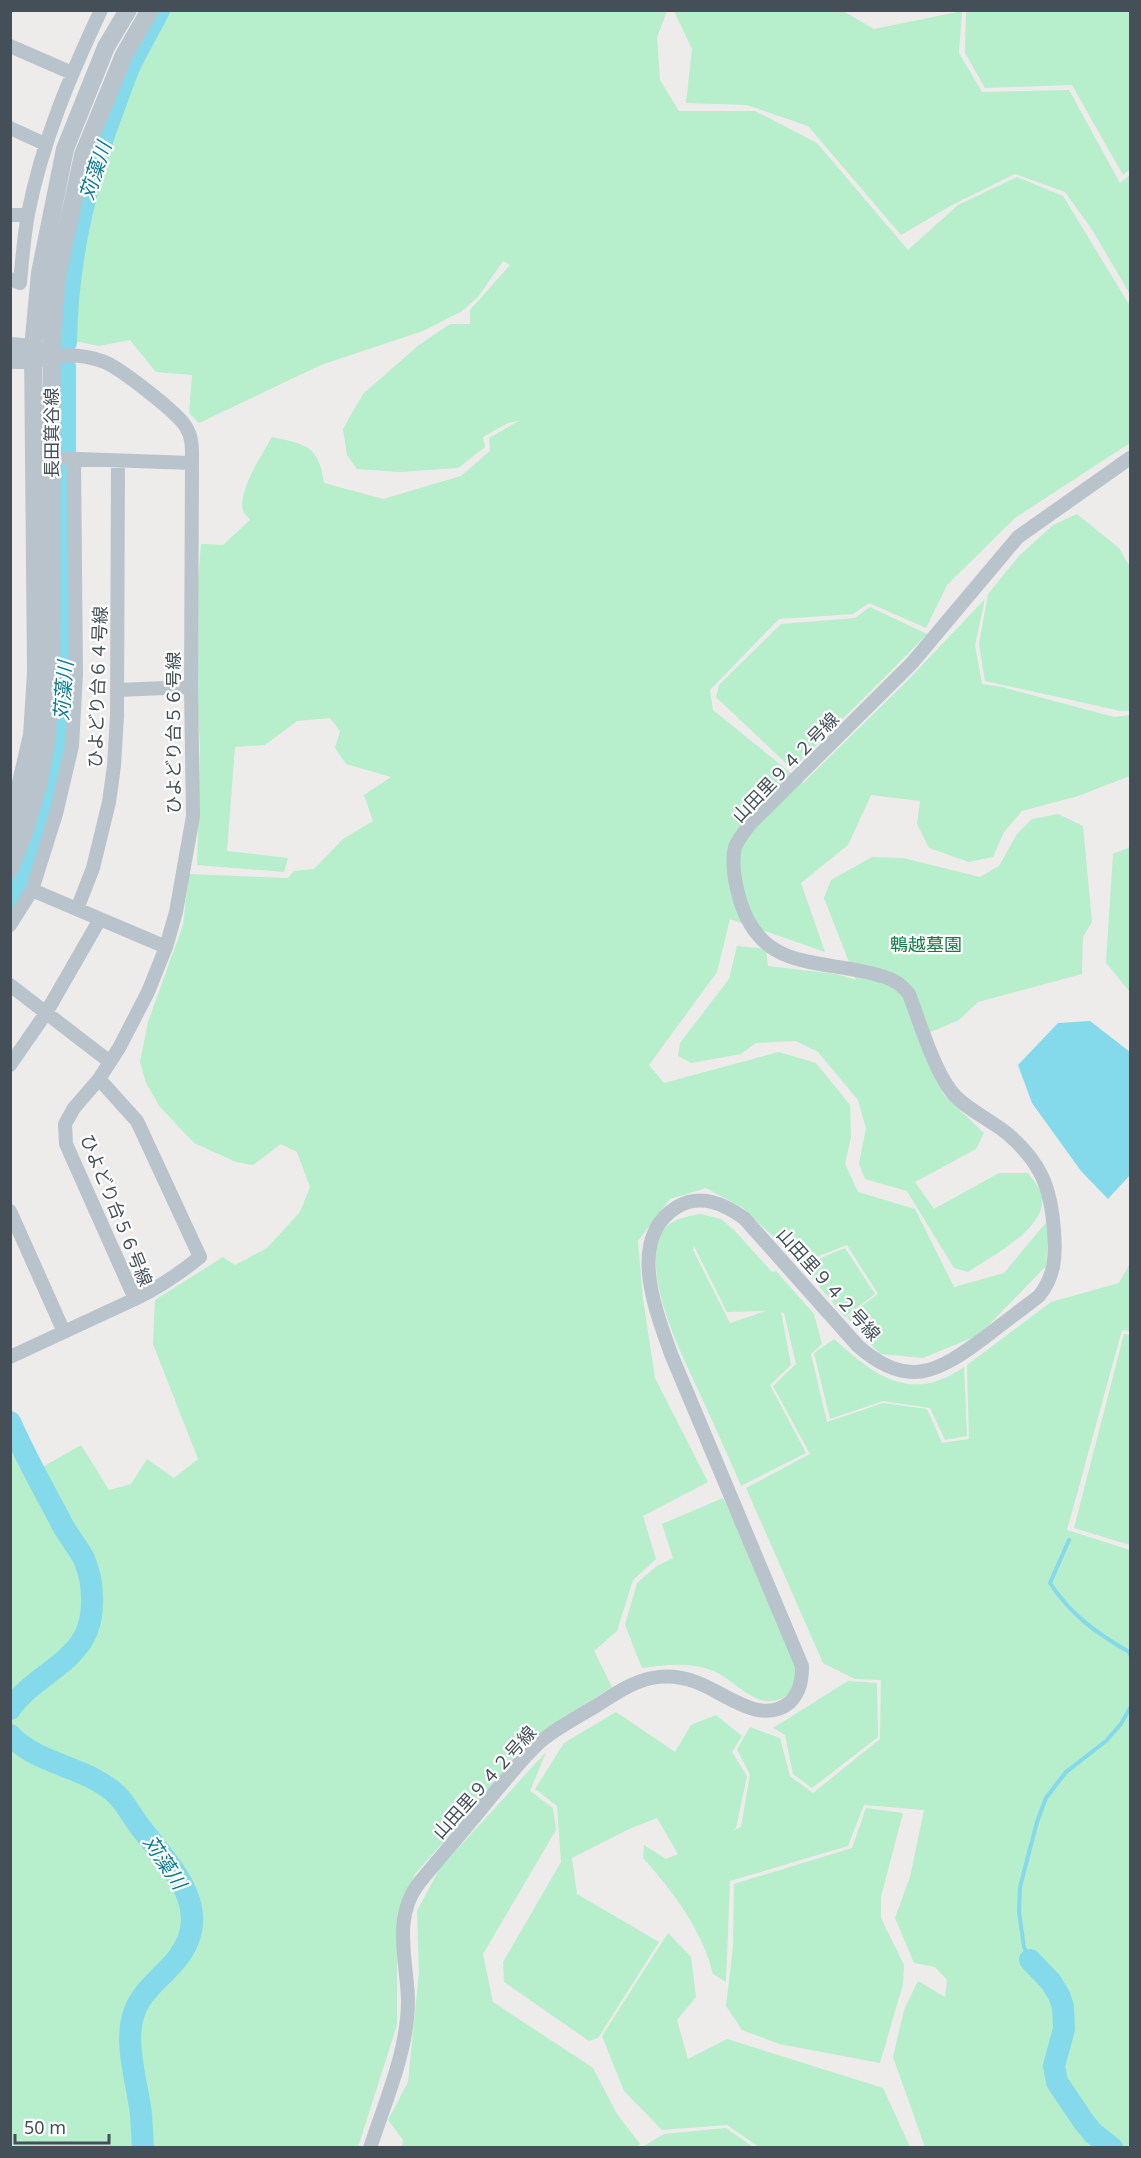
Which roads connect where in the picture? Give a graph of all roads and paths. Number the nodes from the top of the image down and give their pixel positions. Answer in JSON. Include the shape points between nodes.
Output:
{"nodes":[{"id":1,"x":101,"y":10,"type":"edge"},
{"id":2,"x":128,"y":10,"type":"edge"},
{"id":3,"x":150,"y":10,"type":"edge"},
{"id":4,"x":10,"y":46,"type":"edge"},
{"id":5,"x":72,"y":73,"type":"junction"},
{"id":6,"x":10,"y":128,"type":"edge"},
{"id":7,"x":45,"y":144,"type":"junction"},
{"id":8,"x":10,"y":215,"type":"edge"},
{"id":9,"x":28,"y":215,"type":"junction"},
{"id":10,"x":15,"y":281,"type":"edge"},
{"id":11,"x":10,"y":346,"type":"edge"},
{"id":12,"x":39,"y":355,"type":"junction"},
{"id":13,"x":10,"y":360,"type":"edge"},
{"id":14,"x":51,"y":458,"type":"junction"},
{"id":15,"x":1131,"y":458,"type":"edge"},
{"id":16,"x":74,"y":460,"type":"junction"},
{"id":17,"x":118,"y":461,"type":"junction"},
{"id":18,"x":192,"y":463,"type":"junction"},
{"id":19,"x":191,"y":687,"type":"junction"},
{"id":20,"x":117,"y":690,"type":"junction"},
{"id":21,"x":10,"y":830,"type":"edge"},
{"id":22,"x":10,"y":869,"type":"edge"},
{"id":23,"x":32,"y":890,"type":"junction"},
{"id":24,"x":76,"y":909,"type":"junction"},
{"id":25,"x":99,"y":919,"type":"junction"},
{"id":26,"x":10,"y":925,"type":"edge"},
{"id":27,"x":166,"y":947,"type":"junction"},
{"id":28,"x":10,"y":985,"type":"edge"},
{"id":29,"x":46,"y":1013,"type":"junction"},
{"id":30,"x":110,"y":1062,"type":"junction"},
{"id":31,"x":10,"y":1065,"type":"edge"},
{"id":32,"x":99,"y":1079,"type":"junction"},
{"id":33,"x":10,"y":1211,"type":"edge"},
{"id":34,"x":135,"y":1299,"type":"junction"},
{"id":35,"x":64,"y":1332,"type":"junction"},
{"id":36,"x":10,"y":1357,"type":"edge"},
{"id":37,"x":370,"y":2148,"type":"edge"}],
"edges":[{"from":1,"to":5,"type":"street"},
{"from":2,"to":12,"type":"street","name":"長田箕谷線","via":[[106,47],[65,149],[40,273]]},
{"from":3,"to":12,"type":"street","name":"長田箕谷線","via":[[124,55],[83,155]]},
{"from":4,"to":5,"type":"street"},
{"from":5,"to":7,"type":"street"},
{"from":6,"to":7,"type":"street"},
{"from":7,"to":9,"type":"street"},
{"from":8,"to":9,"type":"street"},
{"from":9,"to":10,"type":"street"},
{"from":11,"to":12,"type":"street"},
{"from":12,"to":13,"type":"street"},
{"from":12,"to":14,"type":"street","name":"長田箕谷線"},
{"from":12,"to":18,"type":"street","name":"ひよどり台５６号線","via":[[74,355],[104,361],[177,413],[191,439]]},
{"from":12,"to":21,"type":"street","name":"長田箕谷線","via":[[36,673],[32,735]]},
{"from":14,"to":16,"type":"street"},
{"from":14,"to":22,"type":"street","name":"長田箕谷線","via":[[48,735],[39,782]]},
{"from":15,"to":37,"type":"street","name":"山田里９４２号線","via":[[1018,537],[912,663],[750,824],[735,847],[734,876],[739,900],[751,926],[767,946],[796,961],[849,968],[901,984],[909,994],[942,1078],[952,1093],[1009,1135],[1034,1162],[1052,1202],[1056,1255],[1048,1285],[956,1359],[936,1369],[905,1372],[889,1368],[858,1347],[744,1218],[728,1207],[704,1200],[685,1202],[663,1218],[651,1238],[648,1254],[653,1303],[802,1666],[802,1681],[795,1697],[786,1705],[765,1711],[679,1677],[644,1680],[552,1733],[520,1762],[419,1883],[407,1903],[402,1926],[408,1999],[405,2037]]},
{"from":16,"to":17,"type":"street"},
{"from":16,"to":23,"type":"street","via":[[76,675],[72,746]]},
{"from":17,"to":18,"type":"street"},
{"from":17,"to":20,"type":"street","name":"ひよどり台６４号線"},
{"from":18,"to":19,"type":"street","name":"ひよどり台５６号線"},
{"from":19,"to":20,"type":"street"},
{"from":19,"to":27,"type":"street","name":"ひよどり台５６号線","via":[[193,816]]},
{"from":20,"to":24,"type":"street","name":"ひよどり台６４号線","via":[[109,802],[93,868]]},
{"from":23,"to":24,"type":"street"},
{"from":23,"to":26,"type":"street"},
{"from":24,"to":25,"type":"street"},
{"from":25,"to":27,"type":"street"},
{"from":25,"to":29,"type":"street"},
{"from":27,"to":30,"type":"street","name":"ひよどり台５６号線","via":[[148,992]]},
{"from":28,"to":29,"type":"street"},
{"from":29,"to":30,"type":"street"},
{"from":29,"to":31,"type":"street"},
{"from":30,"to":32,"type":"street","name":"ひよどり台５６号線"},
{"from":32,"to":34,"type":"street","name":"ひよどり台５６号線","via":[[65,1124],[66,1144]]},
{"from":32,"to":34,"type":"street","via":[[137,1121],[200,1257]]},
{"from":33,"to":35,"type":"street"},
{"from":34,"to":35,"type":"street","name":"ひよどり台５６号線"},
{"from":35,"to":36,"type":"street","name":"ひよどり台５６号線"}]}
